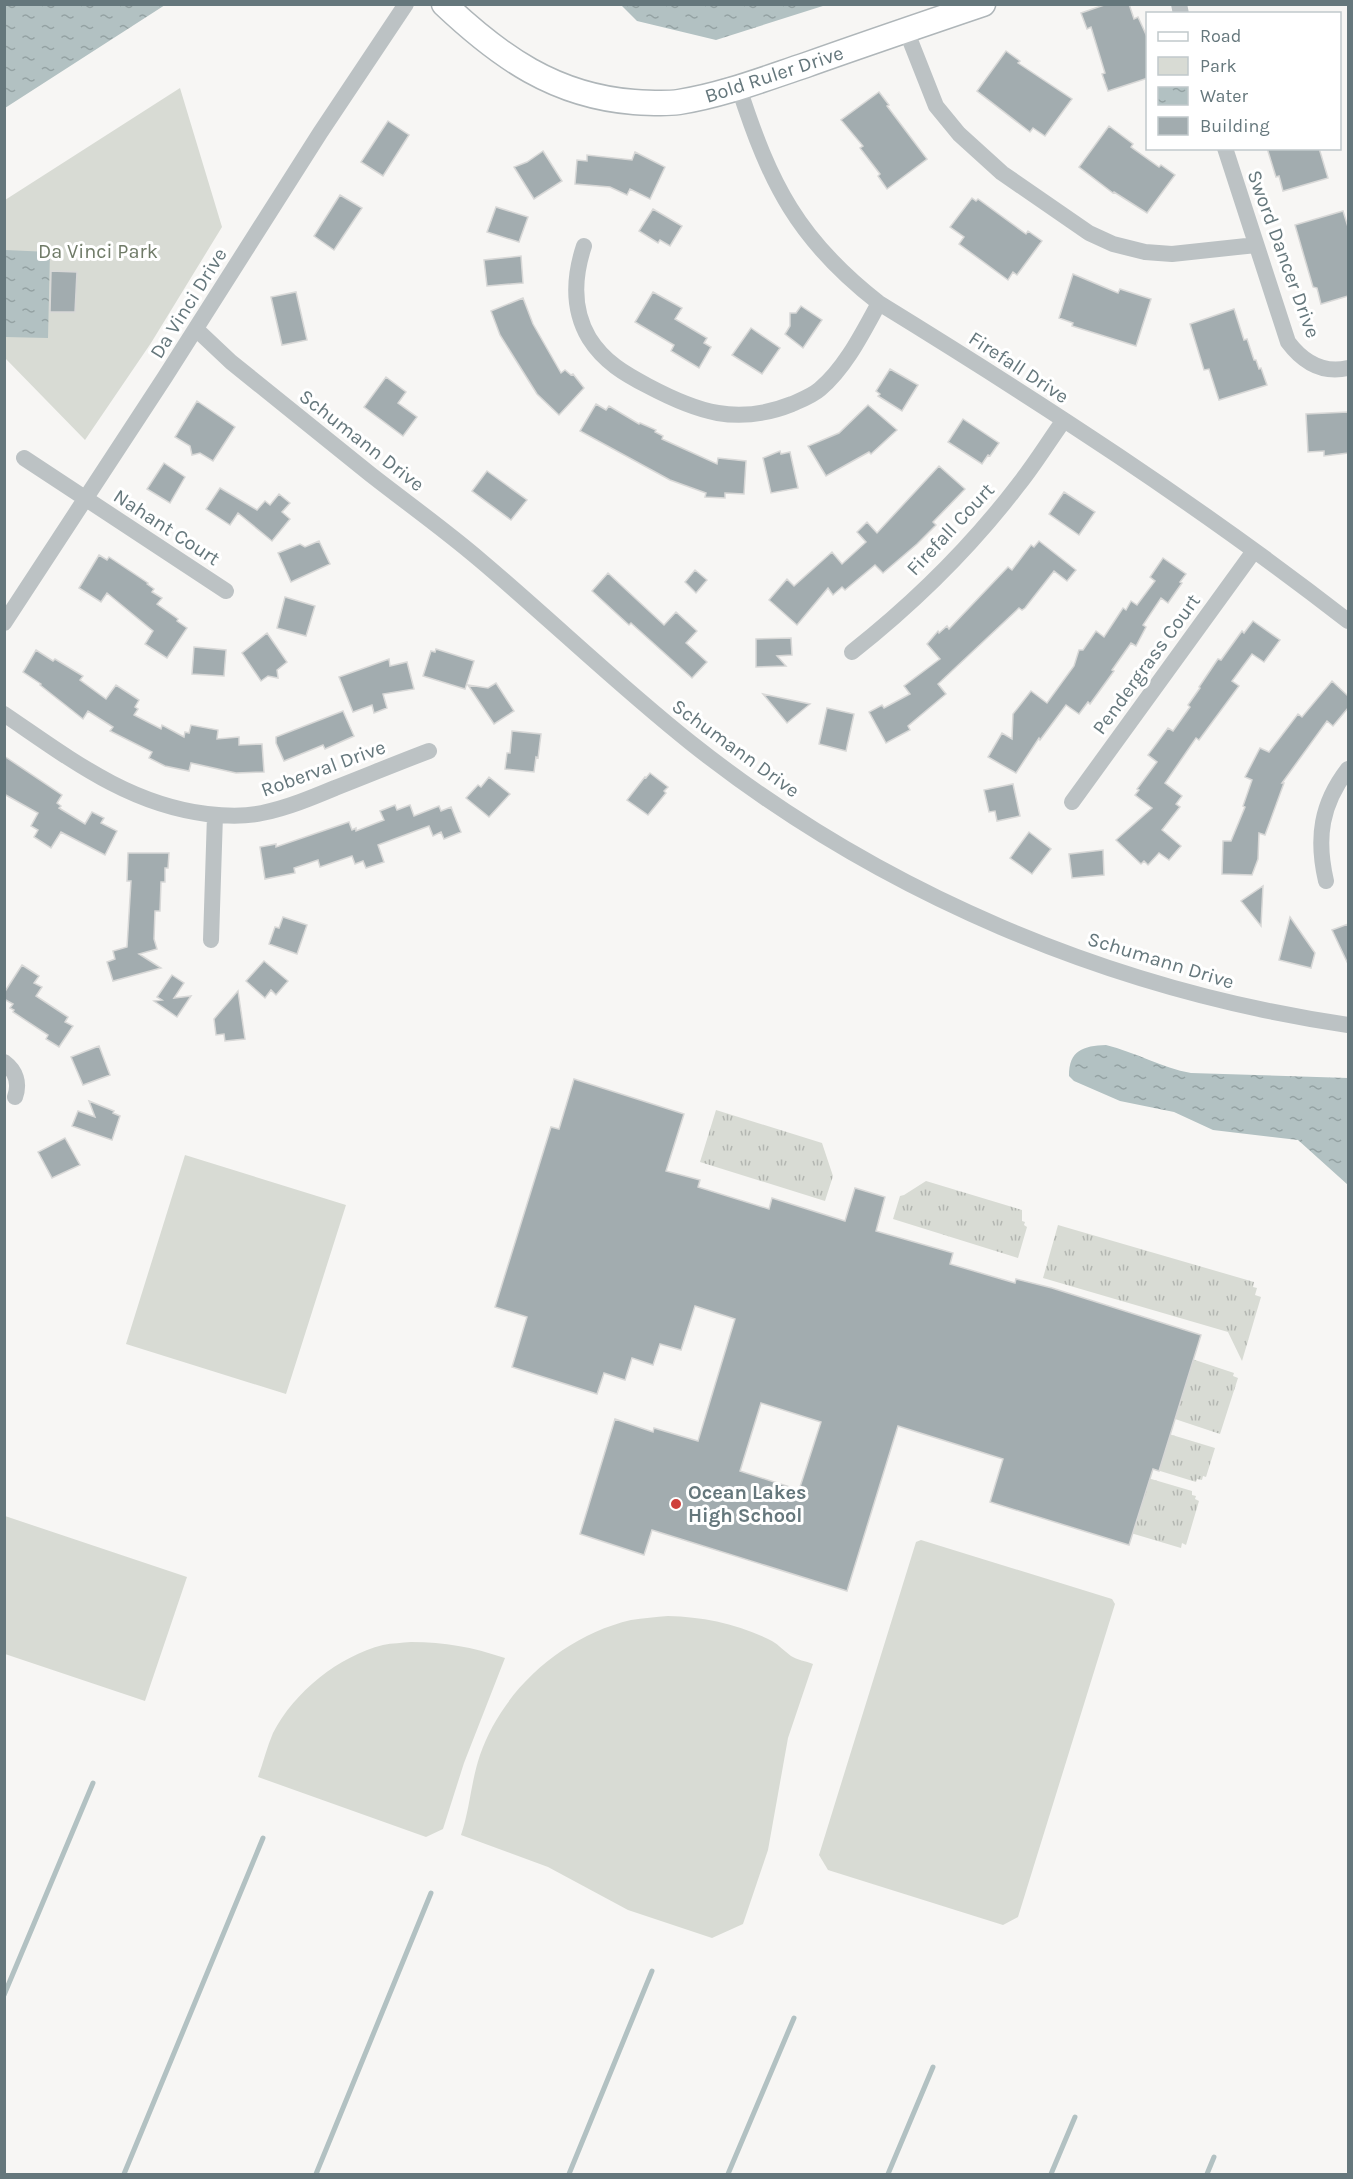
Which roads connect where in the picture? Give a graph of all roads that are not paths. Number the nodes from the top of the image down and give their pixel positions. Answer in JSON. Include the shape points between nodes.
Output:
{"nodes":[{"id":1,"x":406,"y":4,"type":"edge"},
{"id":2,"x":444,"y":4,"type":"edge"},
{"id":3,"x":983,"y":4,"type":"edge"},
{"id":4,"x":906,"y":30,"type":"junction"},
{"id":5,"x":739,"y":88,"type":"junction"},
{"id":6,"x":1226,"y":150,"type":"edge"},
{"id":7,"x":1256,"y":245,"type":"junction"},
{"id":8,"x":584,"y":246,"type":"dead end"},
{"id":9,"x":879,"y":303,"type":"junction"},
{"id":10,"x":196,"y":329,"type":"junction"},
{"id":11,"x":1348,"y":368,"type":"edge"},
{"id":12,"x":1064,"y":420,"type":"junction"},
{"id":13,"x":24,"y":458,"type":"dead end"},
{"id":14,"x":85,"y":498,"type":"junction"},
{"id":15,"x":1254,"y":551,"type":"junction"},
{"id":16,"x":226,"y":591,"type":"dead end"},
{"id":17,"x":1348,"y":621,"type":"edge"},
{"id":18,"x":4,"y":623,"type":"edge"},
{"id":19,"x":852,"y":652,"type":"dead end"},
{"id":20,"x":4,"y":714,"type":"edge"},
{"id":21,"x":429,"y":751,"type":"dead end"},
{"id":22,"x":1348,"y":769,"type":"edge"},
{"id":23,"x":1072,"y":802,"type":"dead end"},
{"id":24,"x":215,"y":814,"type":"junction"},
{"id":25,"x":1326,"y":881,"type":"dead end"},
{"id":26,"x":211,"y":940,"type":"dead end"},
{"id":27,"x":1348,"y":1025,"type":"edge"},
{"id":28,"x":4,"y":1062,"type":"edge"},
{"id":29,"x":15,"y":1096,"type":"dead end"}],
"edges":[{"from":1,"to":10,"type":"street","name":"Da Vinci Drive"},
{"from":2,"to":5,"type":"street","name":"Bold Ruler Drive","via":[[505,56],[559,86],[585,94],[622,101],[677,102]]},
{"from":3,"to":4,"type":"street","name":"Bold Ruler Drive"},
{"from":4,"to":5,"type":"street","name":"Bold Ruler Drive"},
{"from":4,"to":7,"type":"street","via":[[936,106],[959,134],[1002,173],[1089,233],[1113,244],[1172,254]]},
{"from":5,"to":9,"type":"street","name":"Firefall Drive","via":[[764,161],[794,215],[830,261]]},
{"from":6,"to":7,"type":"street","name":"Sword Dancer Drive"},
{"from":7,"to":11,"type":"street","name":"Sword Dancer Drive","via":[[1288,342],[1309,363],[1324,369]]},
{"from":8,"to":9,"type":"street","via":[[578,265],[577,302],[585,330],[601,354],[624,373],[704,411],[762,413],[781,409],[820,389],[842,363]]},
{"from":9,"to":12,"type":"street","name":"Firefall Drive"},
{"from":10,"to":14,"type":"street","name":"Da Vinci Drive"},
{"from":10,"to":27,"type":"street","name":"Schumann Drive","via":[[231,362],[478,557],[693,745],[753,789],[879,868],[956,908],[1130,975],[1255,1008]]},
{"from":12,"to":15,"type":"street","name":"Firefall Drive"},
{"from":12,"to":19,"type":"street","name":"Firefall Court","via":[[1021,482],[962,551],[895,617]]},
{"from":13,"to":14,"type":"street","name":"Nahant Court"},
{"from":14,"to":16,"type":"street","name":"Nahant Court"},
{"from":14,"to":18,"type":"street","name":"Da Vinci Drive"},
{"from":15,"to":17,"type":"street","name":"Firefall Drive"},
{"from":15,"to":23,"type":"street","name":"Pendergrass Court"},
{"from":20,"to":24,"type":"street","name":"Roberval Drive","via":[[123,790],[154,802]]},
{"from":21,"to":24,"type":"street","name":"Roberval Drive","via":[[285,808],[260,814]]},
{"from":22,"to":25,"type":"street","via":[[1328,802],[1323,821],[1320,840]]},
{"from":24,"to":26,"type":"street"},
{"from":28,"to":29,"type":"street","via":[[15,1073]]}]}
